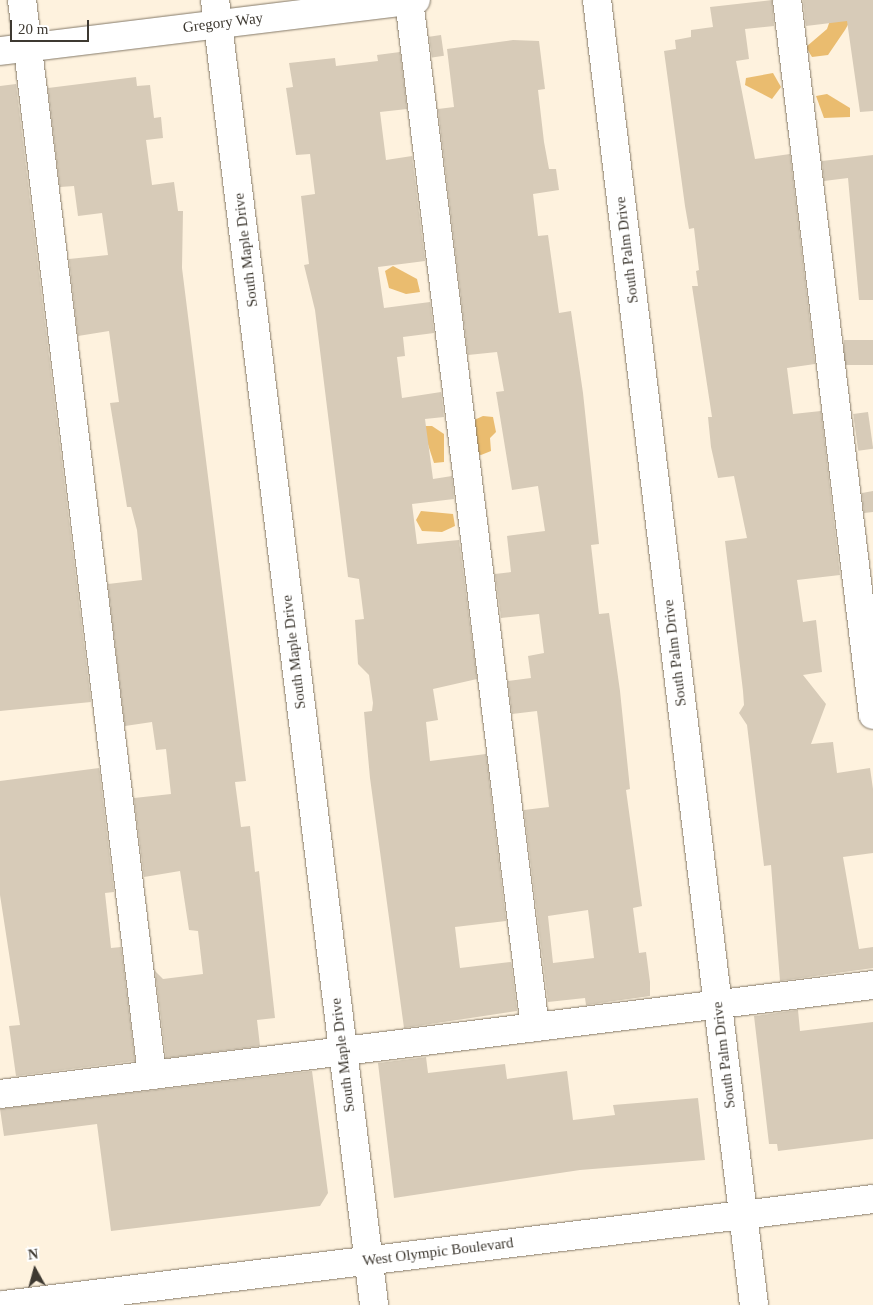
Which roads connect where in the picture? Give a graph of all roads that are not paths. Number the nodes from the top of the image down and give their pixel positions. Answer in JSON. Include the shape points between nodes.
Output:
{"nodes":[{"id":1,"x":22,"y":0,"type":"edge"},
{"id":2,"x":411,"y":0,"type":"edge"},
{"id":3,"x":597,"y":0,"type":"edge"},
{"id":4,"x":786,"y":0,"type":"edge"},
{"id":5,"x":217,"y":12,"type":"edge"},
{"id":6,"x":27,"y":47,"type":"junction"},
{"id":7,"x":0,"y":51,"type":"edge"},
{"id":8,"x":873,"y":715,"type":"edge"},
{"id":9,"x":873,"y":986,"type":"edge"},
{"id":10,"x":718,"y":1005,"type":"junction"},
{"id":11,"x":535,"y":1027,"type":"junction"},
{"id":12,"x":343,"y":1051,"type":"junction"},
{"id":13,"x":152,"y":1075,"type":"junction"},
{"id":14,"x":0,"y":1094,"type":"edge"},
{"id":15,"x":873,"y":1199,"type":"edge"},
{"id":16,"x":743,"y":1215,"type":"junction"},
{"id":17,"x":368,"y":1260,"type":"junction"},
{"id":18,"x":51,"y":1302,"type":"edge"},
{"id":19,"x":4,"y":1305,"type":"edge"},
{"id":20,"x":374,"y":1305,"type":"edge"},
{"id":21,"x":754,"y":1305,"type":"edge"}],
"edges":[{"from":1,"to":6,"type":"street"},
{"from":2,"to":5,"type":"street","name":"Gregory Way"},
{"from":2,"to":11,"type":"street"},
{"from":3,"to":10,"type":"street","name":"South Palm Drive"},
{"from":4,"to":8,"type":"street"},
{"from":5,"to":6,"type":"street","name":"Gregory Way"},
{"from":5,"to":12,"type":"street","name":"South Maple Drive"},
{"from":6,"to":7,"type":"street","name":"Gregory Way"},
{"from":6,"to":13,"type":"street"},
{"from":9,"to":10,"type":"street"},
{"from":10,"to":11,"type":"street"},
{"from":10,"to":16,"type":"street","name":"South Palm Drive"},
{"from":11,"to":12,"type":"street"},
{"from":12,"to":13,"type":"street"},
{"from":12,"to":17,"type":"street","name":"South Maple Drive"},
{"from":13,"to":14,"type":"street"},
{"from":15,"to":16,"type":"street","name":"West Olympic Boulevard"},
{"from":16,"to":17,"type":"street","name":"West Olympic Boulevard"},
{"from":16,"to":21,"type":"street","name":"South Palm Drive"},
{"from":17,"to":18,"type":"street","name":"West Olympic Boulevard"},
{"from":17,"to":20,"type":"street","name":"South Maple Drive"},
{"from":18,"to":19,"type":"street","name":"West Olympic Boulevard"}]}
